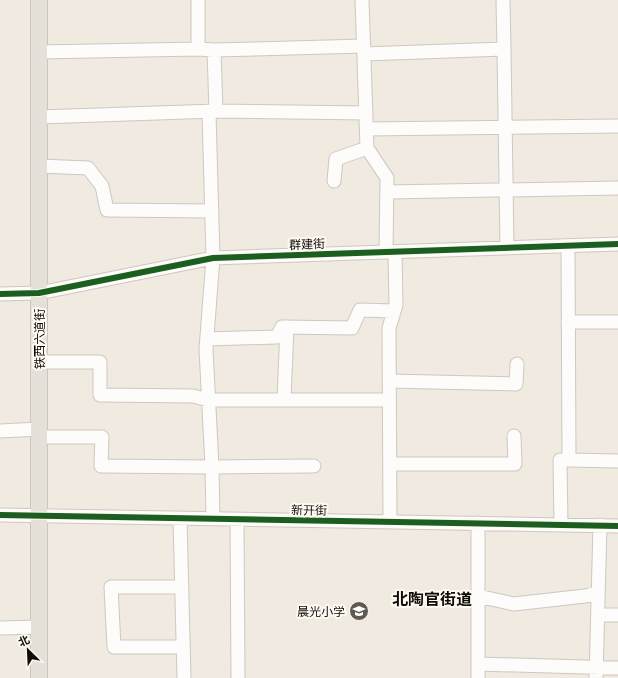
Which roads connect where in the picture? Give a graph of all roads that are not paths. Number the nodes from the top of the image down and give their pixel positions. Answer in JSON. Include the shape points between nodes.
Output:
{"nodes":[{"id":1,"x":39,"y":0,"type":"edge"},
{"id":2,"x":198,"y":0,"type":"edge"},
{"id":3,"x":362,"y":0,"type":"edge"},
{"id":4,"x":503,"y":0,"type":"edge"},
{"id":5,"x":198,"y":49,"type":"junction"},
{"id":6,"x":504,"y":49,"type":"junction"},
{"id":7,"x":214,"y":50,"type":"junction"},
{"id":8,"x":364,"y":50,"type":"junction"},
{"id":9,"x":39,"y":52,"type":"junction"},
{"id":10,"x":213,"y":112,"type":"junction"},
{"id":11,"x":366,"y":112,"type":"junction"},
{"id":12,"x":39,"y":117,"type":"junction"},
{"id":13,"x":618,"y":126,"type":"edge"},
{"id":14,"x":506,"y":127,"type":"junction"},
{"id":15,"x":367,"y":128,"type":"junction"},
{"id":16,"x":367,"y":148,"type":"junction"},
{"id":17,"x":39,"y":166,"type":"junction"},
{"id":18,"x":334,"y":181,"type":"dead end"},
{"id":19,"x":618,"y":188,"type":"edge"},
{"id":20,"x":506,"y":190,"type":"junction"},
{"id":21,"x":387,"y":192,"type":"junction"},
{"id":22,"x":212,"y":210,"type":"junction"},
{"id":23,"x":618,"y":244,"type":"edge"},
{"id":24,"x":568,"y":246,"type":"junction"},
{"id":25,"x":507,"y":248,"type":"junction"},
{"id":26,"x":391,"y":252,"type":"junction"},
{"id":27,"x":213,"y":258,"type":"junction"},
{"id":28,"x":39,"y":293,"type":"junction"},
{"id":29,"x":0,"y":294,"type":"edge"},
{"id":30,"x":394,"y":311,"type":"junction"},
{"id":31,"x":568,"y":322,"type":"junction"},
{"id":32,"x":618,"y":322,"type":"edge"},
{"id":33,"x":287,"y":327,"type":"junction"},
{"id":34,"x":207,"y":339,"type":"junction"},
{"id":35,"x":39,"y":362,"type":"junction"},
{"id":36,"x":516,"y":364,"type":"dead end"},
{"id":37,"x":389,"y":381,"type":"junction"},
{"id":38,"x":208,"y":400,"type":"junction"},
{"id":39,"x":284,"y":400,"type":"junction"},
{"id":40,"x":390,"y":400,"type":"junction"},
{"id":41,"x":0,"y":431,"type":"edge"},
{"id":42,"x":39,"y":433,"type":"junction"},
{"id":43,"x":514,"y":436,"type":"dead end"},
{"id":44,"x":569,"y":460,"type":"junction"},
{"id":45,"x":618,"y":460,"type":"edge"},
{"id":46,"x":390,"y":464,"type":"junction"},
{"id":47,"x":314,"y":466,"type":"dead end"},
{"id":48,"x":212,"y":467,"type":"junction"},
{"id":49,"x":0,"y":515,"type":"edge"},
{"id":50,"x":39,"y":516,"type":"junction"},
{"id":51,"x":180,"y":518,"type":"junction"},
{"id":52,"x":212,"y":519,"type":"junction"},
{"id":53,"x":237,"y":519,"type":"junction"},
{"id":54,"x":390,"y":522,"type":"junction"},
{"id":55,"x":478,"y":523,"type":"junction"},
{"id":56,"x":561,"y":525,"type":"junction"},
{"id":57,"x":600,"y":526,"type":"junction"},
{"id":58,"x":618,"y":526,"type":"edge"},
{"id":59,"x":182,"y":588,"type":"junction"},
{"id":60,"x":598,"y":594,"type":"junction"},
{"id":61,"x":478,"y":596,"type":"junction"},
{"id":62,"x":598,"y":615,"type":"junction"},
{"id":63,"x":618,"y":615,"type":"edge"},
{"id":64,"x":39,"y":627,"type":"junction"},
{"id":65,"x":0,"y":628,"type":"edge"},
{"id":66,"x":183,"y":647,"type":"junction"},
{"id":67,"x":478,"y":664,"type":"junction"},
{"id":68,"x":618,"y":668,"type":"edge"},
{"id":69,"x":596,"y":673,"type":"edge"},
{"id":70,"x":39,"y":678,"type":"edge"},
{"id":71,"x":184,"y":678,"type":"edge"},
{"id":72,"x":238,"y":678,"type":"edge"},
{"id":73,"x":478,"y":678,"type":"edge"}],
"edges":[{"from":1,"to":9,"type":"main road","name":"铁西六道街"},
{"from":2,"to":5,"type":"street"},
{"from":3,"to":8,"type":"street"},
{"from":4,"to":6,"type":"street"},
{"from":5,"to":7,"type":"street"},
{"from":5,"to":9,"type":"street"},
{"from":6,"to":8,"type":"street"},
{"from":6,"to":14,"type":"street"},
{"from":7,"to":8,"type":"street"},
{"from":7,"to":10,"type":"street"},
{"from":8,"to":11,"type":"street"},
{"from":9,"to":12,"type":"main road","name":"铁西六道街"},
{"from":10,"to":11,"type":"street"},
{"from":10,"to":12,"type":"street"},
{"from":10,"to":22,"type":"street"},
{"from":11,"to":15,"type":"street"},
{"from":12,"to":17,"type":"main road","name":"铁西六道街"},
{"from":13,"to":14,"type":"street"},
{"from":14,"to":15,"type":"street"},
{"from":14,"to":20,"type":"street"},
{"from":15,"to":16,"type":"street"},
{"from":16,"to":18,"type":"street","via":[[336,159]]},
{"from":16,"to":21,"type":"street","via":[[387,178]]},
{"from":17,"to":22,"type":"street","via":[[88,168],[102,186],[108,210]]},
{"from":17,"to":28,"type":"main road","name":"铁西六道街"},
{"from":19,"to":20,"type":"street"},
{"from":20,"to":21,"type":"street"},
{"from":20,"to":25,"type":"street"},
{"from":21,"to":26,"type":"street"},
{"from":22,"to":27,"type":"street"},
{"from":23,"to":24,"type":"street","name":"群建街"},
{"from":24,"to":25,"type":"street","name":"群建街"},
{"from":24,"to":31,"type":"street"},
{"from":25,"to":26,"type":"street","name":"群建街"},
{"from":26,"to":27,"type":"street","name":"群建街"},
{"from":26,"to":30,"type":"street","via":[[396,305]]},
{"from":27,"to":28,"type":"street","name":"群建街"},
{"from":27,"to":34,"type":"street"},
{"from":28,"to":29,"type":"street","name":"群建街"},
{"from":28,"to":35,"type":"main road","name":"铁西六道街"},
{"from":30,"to":33,"type":"street","via":[[360,310],[352,328]]},
{"from":30,"to":37,"type":"street","via":[[389,328]]},
{"from":31,"to":32,"type":"street"},
{"from":31,"to":44,"type":"street"},
{"from":33,"to":34,"type":"street","via":[[282,327],[277,337]]},
{"from":33,"to":39,"type":"street"},
{"from":34,"to":38,"type":"street"},
{"from":35,"to":38,"type":"street","via":[[100,362],[100,395],[193,396]]},
{"from":35,"to":42,"type":"main road","name":"铁西六道街"},
{"from":36,"to":37,"type":"street","via":[[516,384]]},
{"from":37,"to":40,"type":"street"},
{"from":38,"to":39,"type":"street"},
{"from":38,"to":48,"type":"street"},
{"from":39,"to":40,"type":"street"},
{"from":40,"to":46,"type":"street"},
{"from":41,"to":42,"type":"street"},
{"from":42,"to":48,"type":"street","via":[[102,437],[102,466]]},
{"from":42,"to":50,"type":"main road","name":"铁西六道街"},
{"from":43,"to":46,"type":"street","via":[[515,464]]},
{"from":44,"to":45,"type":"street"},
{"from":44,"to":56,"type":"street","via":[[560,460]]},
{"from":46,"to":54,"type":"street"},
{"from":47,"to":48,"type":"street"},
{"from":48,"to":52,"type":"street"},
{"from":49,"to":50,"type":"street","name":"新开街"},
{"from":50,"to":51,"type":"street","name":"新开街"},
{"from":50,"to":64,"type":"main road","name":"铁西六道街"},
{"from":51,"to":52,"type":"street","name":"新开街"},
{"from":51,"to":59,"type":"street"},
{"from":52,"to":53,"type":"street","name":"新开街"},
{"from":53,"to":54,"type":"street","name":"新开街"},
{"from":53,"to":72,"type":"street"},
{"from":54,"to":55,"type":"street","name":"新开街"},
{"from":55,"to":56,"type":"street","name":"新开街"},
{"from":55,"to":61,"type":"street"},
{"from":56,"to":57,"type":"street","name":"新开街"},
{"from":57,"to":58,"type":"street","name":"新开街"},
{"from":57,"to":60,"type":"street"},
{"from":59,"to":66,"type":"street"},
{"from":59,"to":66,"type":"street","via":[[111,587],[114,647]]},
{"from":60,"to":61,"type":"street","via":[[514,604]]},
{"from":60,"to":62,"type":"street"},
{"from":61,"to":67,"type":"street"},
{"from":62,"to":63,"type":"street"},
{"from":62,"to":69,"type":"street"},
{"from":64,"to":65,"type":"street"},
{"from":64,"to":70,"type":"main road","name":"铁西六道街"},
{"from":66,"to":71,"type":"street"},
{"from":67,"to":69,"type":"street"},
{"from":67,"to":73,"type":"street"},
{"from":68,"to":69,"type":"street"}]}
